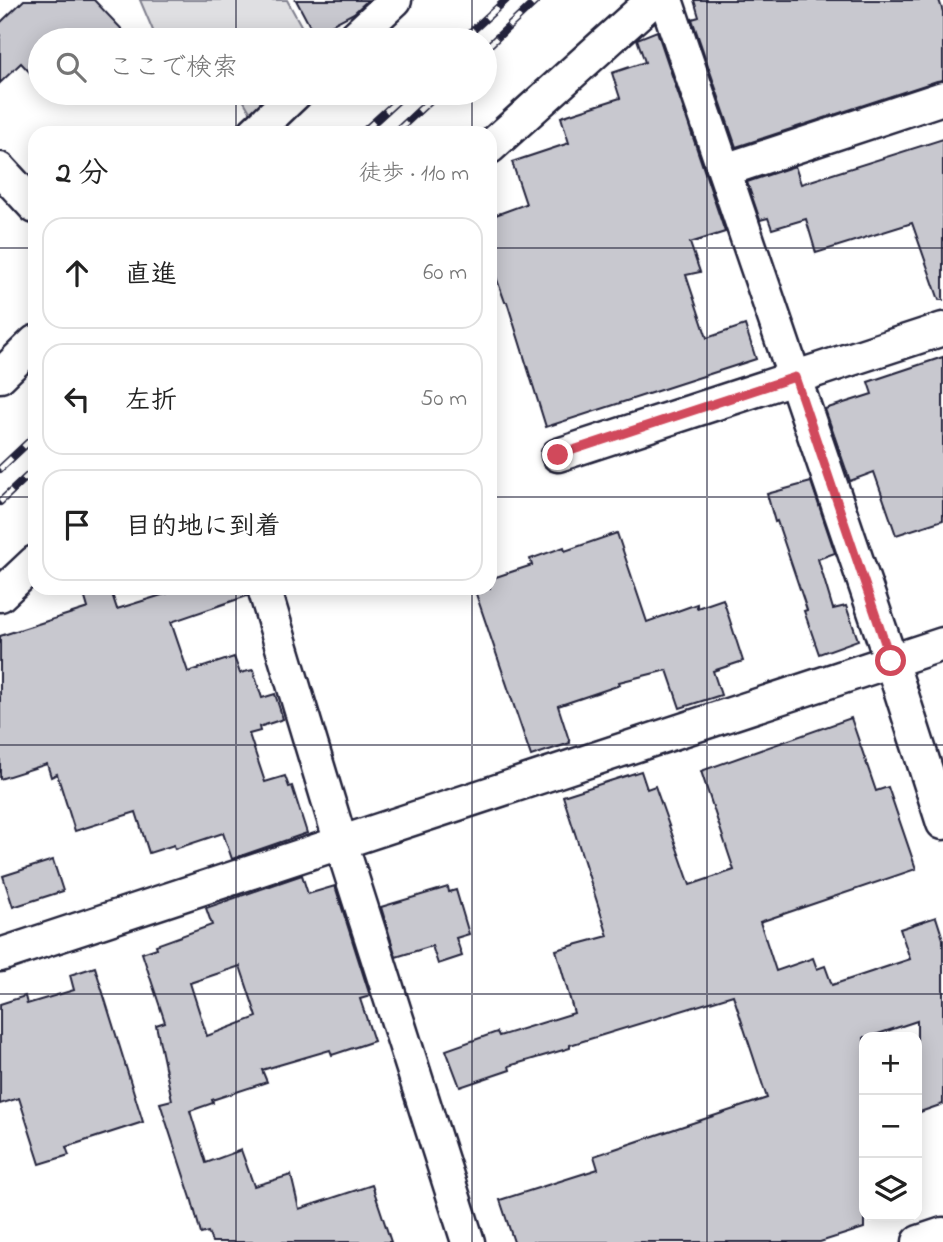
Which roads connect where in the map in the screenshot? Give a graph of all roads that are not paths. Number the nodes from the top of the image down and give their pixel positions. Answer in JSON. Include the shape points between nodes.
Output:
{"nodes":[{"id":1,"x":395,"y":0,"type":"edge"},
{"id":2,"x":653,"y":0,"type":"edge"},
{"id":3,"x":666,"y":0,"type":"edge"},
{"id":4,"x":365,"y":28,"type":"edge"},
{"id":5,"x":943,"y":98,"type":"edge"},
{"id":6,"x":283,"y":105,"type":"edge"},
{"id":7,"x":261,"y":126,"type":"edge"},
{"id":8,"x":497,"y":141,"type":"edge"},
{"id":9,"x":0,"y":169,"type":"edge"},
{"id":10,"x":725,"y":170,"type":"junction"},
{"id":11,"x":28,"y":199,"type":"edge"},
{"id":12,"x":943,"y":329,"type":"edge"},
{"id":13,"x":28,"y":349,"type":"edge"},
{"id":14,"x":0,"y":376,"type":"edge"},
{"id":15,"x":795,"y":377,"type":"junction"},
{"id":16,"x":558,"y":455,"type":"dead end"},
{"id":17,"x":28,"y":569,"type":"edge"},
{"id":18,"x":0,"y":595,"type":"edge"},
{"id":19,"x":266,"y":595,"type":"edge"},
{"id":20,"x":943,"y":644,"type":"edge"},
{"id":21,"x":891,"y":661,"type":"junction"},
{"id":22,"x":943,"y":823,"type":"edge"},
{"id":23,"x":341,"y":843,"type":"junction"},
{"id":24,"x":0,"y":955,"type":"edge"},
{"id":25,"x":943,"y":1234,"type":"edge"},
{"id":26,"x":468,"y":1242,"type":"edge"},
{"id":27,"x":919,"y":1242,"type":"edge"}],
"edges":[{"from":1,"to":4,"type":"street"},
{"from":2,"to":8,"type":"street"},
{"from":3,"to":10,"type":"street"},
{"from":5,"to":10,"type":"street"},
{"from":6,"to":7,"type":"street"},
{"from":9,"to":11,"type":"street"},
{"from":10,"to":15,"type":"street"},
{"from":12,"to":15,"type":"street"},
{"from":13,"to":14,"type":"street"},
{"from":15,"to":16,"type":"street"},
{"from":15,"to":21,"type":"street"},
{"from":17,"to":18,"type":"street"},
{"from":19,"to":23,"type":"street"},
{"from":20,"to":21,"type":"street"},
{"from":21,"to":22,"type":"street"},
{"from":21,"to":23,"type":"street"},
{"from":23,"to":24,"type":"street"},
{"from":23,"to":26,"type":"street"},
{"from":25,"to":27,"type":"street"}]}
